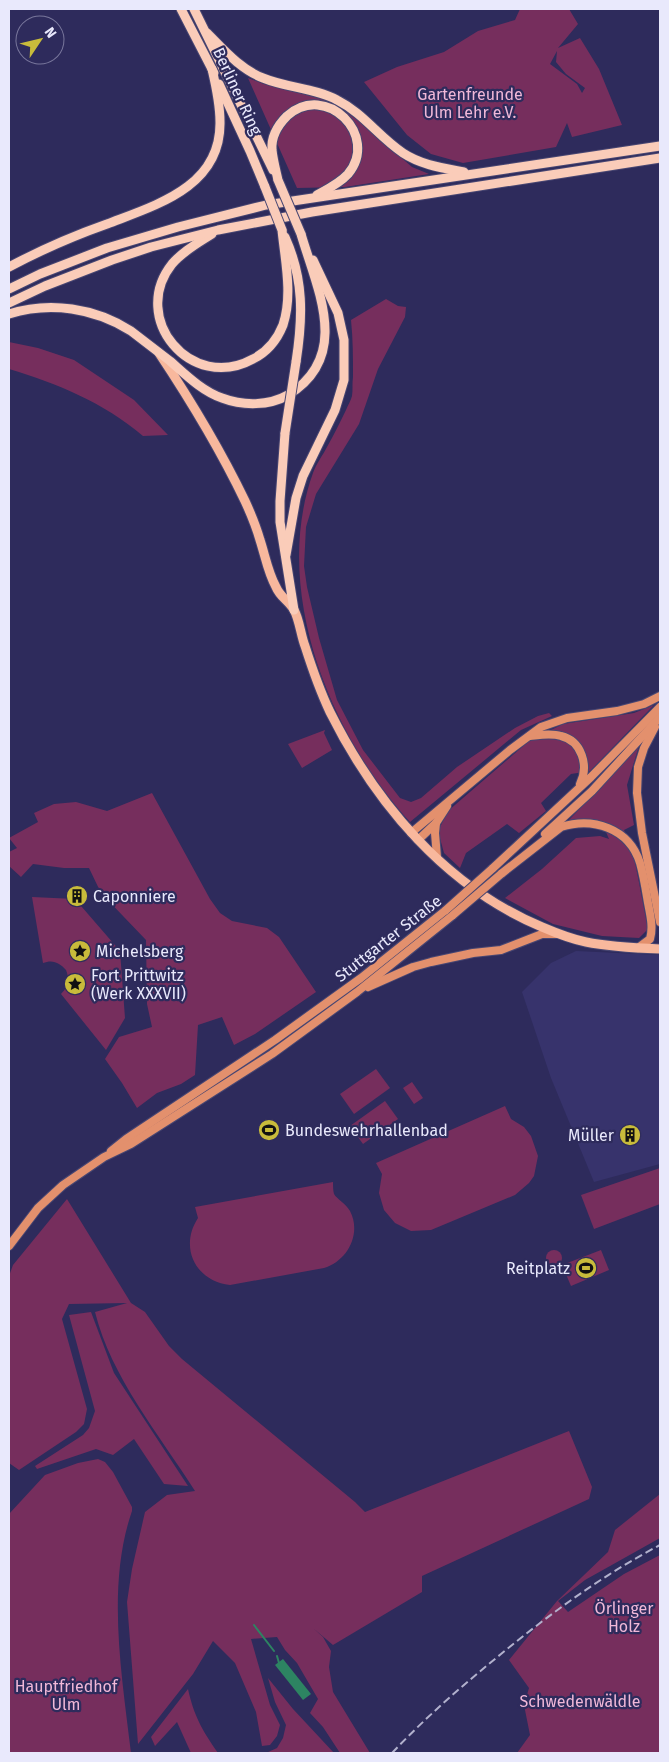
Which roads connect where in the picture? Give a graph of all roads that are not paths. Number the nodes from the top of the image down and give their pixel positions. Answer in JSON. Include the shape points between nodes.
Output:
{"nodes":[{"id":1,"x":181,"y":9,"type":"edge"},
{"id":2,"x":194,"y":9,"type":"edge"},
{"id":3,"x":207,"y":33,"type":"junction"},
{"id":4,"x":212,"y":69,"type":"junction"},
{"id":5,"x":660,"y":146,"type":"edge"},
{"id":6,"x":660,"y":158,"type":"edge"},
{"id":7,"x":473,"y":174,"type":"junction"},
{"id":8,"x":278,"y":180,"type":"junction"},
{"id":9,"x":310,"y":198,"type":"junction"},
{"id":10,"x":218,"y":230,"type":"junction"},
{"id":11,"x":301,"y":234,"type":"junction"},
{"id":12,"x":288,"y":254,"type":"junction"},
{"id":13,"x":9,"y":267,"type":"edge"},
{"id":14,"x":9,"y":290,"type":"edge"},
{"id":15,"x":9,"y":303,"type":"edge"},
{"id":16,"x":9,"y":314,"type":"edge"},
{"id":17,"x":157,"y":351,"type":"junction"},
{"id":18,"x":286,"y":555,"type":"junction"},
{"id":19,"x":294,"y":610,"type":"junction"},
{"id":20,"x":660,"y":696,"type":"edge"},
{"id":21,"x":660,"y":707,"type":"edge"},
{"id":22,"x":660,"y":718,"type":"edge"},
{"id":23,"x":528,"y":736,"type":"junction"},
{"id":24,"x":579,"y":787,"type":"junction"},
{"id":25,"x":448,"y":803,"type":"junction"},
{"id":26,"x":436,"y":823,"type":"junction"},
{"id":27,"x":415,"y":836,"type":"junction"},
{"id":28,"x":437,"y":857,"type":"junction"},
{"id":29,"x":501,"y":874,"type":"junction"},
{"id":30,"x":660,"y":922,"type":"edge"},
{"id":31,"x":560,"y":934,"type":"junction"},
{"id":32,"x":638,"y":948,"type":"junction"},
{"id":33,"x":660,"y":949,"type":"edge"},
{"id":34,"x":356,"y":992,"type":"junction"},
{"id":35,"x":104,"y":1157,"type":"junction"},
{"id":36,"x":9,"y":1246,"type":"edge"}],
"edges":[{"from":1,"to":4,"type":"highway","name":"Berliner Ring"},
{"from":2,"to":3,"type":"highway","name":"Berliner Ring"},
{"from":3,"to":7,"type":"highway","via":[[233,59],[264,79],[324,94],[348,106],[404,154],[436,166]]},
{"from":3,"to":8,"type":"highway","name":"Berliner Ring"},
{"from":4,"to":12,"type":"highway","name":"Berliner Ring","bridge":true,"via":[[250,151],[282,230]]},
{"from":4,"to":13,"type":"highway","via":[[219,108],[219,137],[215,151],[198,179],[153,207],[72,237]]},
{"from":5,"to":7,"type":"highway"},
{"from":6,"to":10,"type":"highway","via":[[312,212]]},
{"from":7,"to":9,"type":"highway"},
{"from":8,"to":9,"type":"highway","via":[[272,150],[279,125],[304,107],[320,104],[330,107],[353,128],[357,157],[342,180]]},
{"from":8,"to":11,"type":"highway","bridge":true},
{"from":9,"to":14,"type":"highway","via":[[213,218],[107,248]]},
{"from":10,"to":12,"type":"highway","via":[[176,260],[165,276],[158,303],[169,340],[197,363],[208,367],[234,367],[259,356],[277,337],[286,310]]},
{"from":10,"to":15,"type":"highway","via":[[151,247],[44,286]]},
{"from":11,"to":17,"type":"highway","via":[[323,311],[326,337],[317,366],[298,388],[284,398],[267,403],[221,398],[205,390]]},
{"from":11,"to":18,"type":"highway","via":[[336,306],[344,340],[344,380],[335,410],[303,476]]},
{"from":12,"to":18,"type":"highway","bridge":true,"via":[[297,269],[302,308],[284,433],[280,522]]},
{"from":16,"to":17,"type":"highway","via":[[38,308],[80,310],[118,323]]},
{"from":17,"to":19,"type":"main road","via":[[211,434],[244,500],[276,588]]},
{"from":18,"to":19,"type":"highway"},
{"from":19,"to":27,"type":"main road","via":[[316,678],[343,737],[375,788]]},
{"from":20,"to":23,"type":"main road","via":[[617,711],[554,721]]},
{"from":21,"to":24,"type":"main road","name":"Stuttgarter Straße"},
{"from":22,"to":29,"type":"main road","name":"Stuttgarter Straße","via":[[592,791]]},
{"from":22,"to":30,"type":"main road","via":[[638,767],[637,793]]},
{"from":23,"to":24,"type":"main road","via":[[551,734],[570,739],[577,746],[585,767]]},
{"from":23,"to":25,"type":"main road"},
{"from":24,"to":35,"type":"main road","name":"Stuttgarter Straße","bridge":true,"via":[[446,910],[345,990]]},
{"from":25,"to":26,"type":"main road"},
{"from":25,"to":27,"type":"main road"},
{"from":26,"to":27,"type":"main road"},
{"from":26,"to":28,"type":"main road"},
{"from":27,"to":28,"type":"main road"},
{"from":28,"to":31,"type":"main road","via":[[489,900],[522,919]]},
{"from":29,"to":32,"type":"main road","via":[[561,827],[585,822],[615,830],[634,850],[644,880],[652,929],[650,939]]},
{"from":29,"to":34,"type":"main road","name":"Stuttgarter Straße","bridge":true},
{"from":31,"to":32,"type":"main road","via":[[584,942]]},
{"from":31,"to":34,"type":"main road","via":[[542,934],[501,950],[431,962]]},
{"from":32,"to":33,"type":"main road"},
{"from":34,"to":35,"type":"main road","name":"Stuttgarter Straße","via":[[272,1054],[131,1144]]},
{"from":35,"to":36,"type":"main road","name":"Stuttgarter Straße","via":[[52,1195]]}]}
